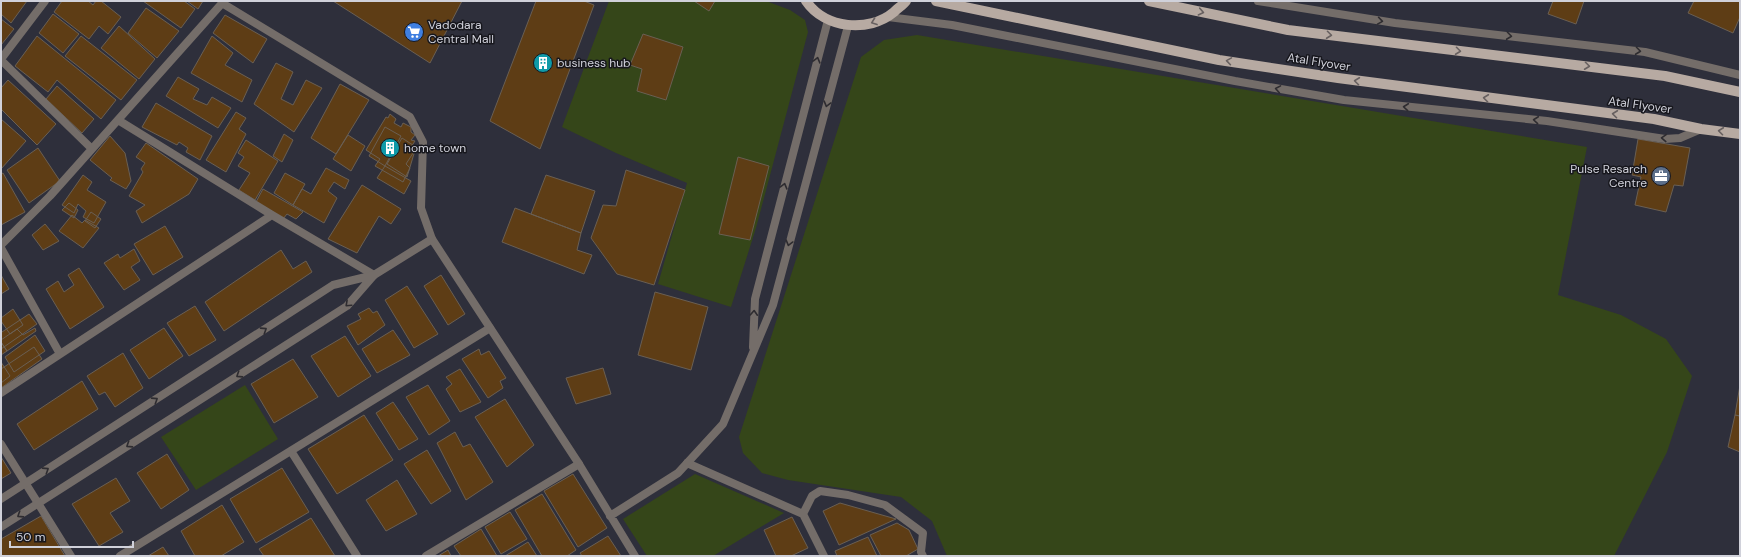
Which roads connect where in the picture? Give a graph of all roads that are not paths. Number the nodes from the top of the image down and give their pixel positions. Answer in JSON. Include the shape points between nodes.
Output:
{"nodes":[{"id":1,"x":45,"y":1,"type":"edge"},
{"id":2,"x":806,"y":1,"type":"edge"},
{"id":3,"x":906,"y":1,"type":"edge"},
{"id":4,"x":936,"y":1,"type":"edge"},
{"id":5,"x":1149,"y":1,"type":"edge"},
{"id":6,"x":1258,"y":1,"type":"edge"},
{"id":7,"x":223,"y":2,"type":"edge"},
{"id":8,"x":888,"y":17,"type":"junction"},
{"id":9,"x":828,"y":20,"type":"junction"},
{"id":10,"x":848,"y":26,"type":"junction"},
{"id":11,"x":1,"y":59,"type":"edge"},
{"id":12,"x":1740,"y":75,"type":"edge"},
{"id":13,"x":1740,"y":92,"type":"edge"},
{"id":14,"x":118,"y":120,"type":"junction"},
{"id":15,"x":1701,"y":128,"type":"junction"},
{"id":16,"x":1740,"y":134,"type":"edge"},
{"id":17,"x":92,"y":149,"type":"junction"},
{"id":18,"x":272,"y":215,"type":"junction"},
{"id":19,"x":432,"y":239,"type":"junction"},
{"id":20,"x":1,"y":246,"type":"edge"},
{"id":21,"x":374,"y":275,"type":"junction"},
{"id":22,"x":490,"y":328,"type":"junction"},
{"id":23,"x":752,"y":352,"type":"junction"},
{"id":24,"x":60,"y":354,"type":"junction"},
{"id":25,"x":1,"y":393,"type":"edge"},
{"id":26,"x":1,"y":444,"type":"edge"},
{"id":27,"x":290,"y":451,"type":"junction"},
{"id":28,"x":687,"y":463,"type":"junction"},
{"id":29,"x":578,"y":464,"type":"junction"},
{"id":30,"x":26,"y":483,"type":"junction"},
{"id":31,"x":1,"y":499,"type":"edge"},
{"id":32,"x":38,"y":503,"type":"junction"},
{"id":33,"x":803,"y":514,"type":"junction"},
{"id":34,"x":610,"y":516,"type":"junction"},
{"id":35,"x":1,"y":527,"type":"edge"},
{"id":36,"x":71,"y":556,"type":"edge"},
{"id":37,"x":120,"y":556,"type":"edge"},
{"id":38,"x":357,"y":556,"type":"edge"},
{"id":39,"x":426,"y":556,"type":"edge"},
{"id":40,"x":635,"y":556,"type":"edge"},
{"id":41,"x":824,"y":556,"type":"edge"},
{"id":42,"x":923,"y":556,"type":"edge"}],
"edges":[{"from":1,"to":11,"type":"street"},
{"from":2,"to":9,"type":"main road"},
{"from":3,"to":8,"type":"main road"},
{"from":15,"to":4,"type":"main road","name":"Atal Flyover","one_way":true,"via":[[1654,119],[1219,60]]},
{"from":5,"to":13,"type":"main road","one_way":true,"via":[[1288,30],[1665,76]]},
{"from":6,"to":12,"type":"street","one_way":true,"via":[[1394,23],[1645,52]]},
{"from":7,"to":14,"type":"street"},
{"from":7,"to":19,"type":"street","via":[[410,117],[423,142],[421,208]]},
{"from":8,"to":10,"type":"main road","one_way":true,"via":[[869,25]]},
{"from":15,"to":8,"type":"street","one_way":true,"via":[[1680,138],[1665,139],[1547,121],[1344,100],[952,25]]},
{"from":9,"to":10,"type":"main road"},
{"from":23,"to":9,"type":"street","one_way":true,"via":[[755,299]]},
{"from":10,"to":23,"type":"street","one_way":true,"via":[[772,305]]},
{"from":11,"to":17,"type":"street"},
{"from":14,"to":17,"type":"street"},
{"from":14,"to":18,"type":"street"},
{"from":16,"to":15,"type":"main road","name":"Atal Flyover","one_way":true},
{"from":17,"to":20,"type":"street"},
{"from":18,"to":21,"type":"street"},
{"from":18,"to":24,"type":"street"},
{"from":19,"to":21,"type":"street"},
{"from":19,"to":22,"type":"street"},
{"from":20,"to":24,"type":"street"},
{"from":30,"to":21,"type":"street","one_way":true,"via":[[333,285]]},
{"from":21,"to":32,"type":"street","one_way":true,"via":[[347,306]]},
{"from":22,"to":27,"type":"street"},
{"from":22,"to":29,"type":"street"},
{"from":23,"to":28,"type":"street","via":[[723,424]]},
{"from":24,"to":25,"type":"street"},
{"from":26,"to":30,"type":"street"},
{"from":27,"to":37,"type":"street"},
{"from":27,"to":38,"type":"street"},
{"from":28,"to":33,"type":"street"},
{"from":28,"to":34,"type":"street","via":[[678,473]]},
{"from":29,"to":34,"type":"street"},
{"from":29,"to":39,"type":"street"},
{"from":30,"to":31,"type":"street"},
{"from":30,"to":32,"type":"street"},
{"from":32,"to":35,"type":"street","one_way":true},
{"from":32,"to":36,"type":"street"},
{"from":33,"to":41,"type":"street"},
{"from":33,"to":42,"type":"street","via":[[812,496],[820,491],[848,494],[885,505],[922,532]]},
{"from":34,"to":40,"type":"street"}]}
